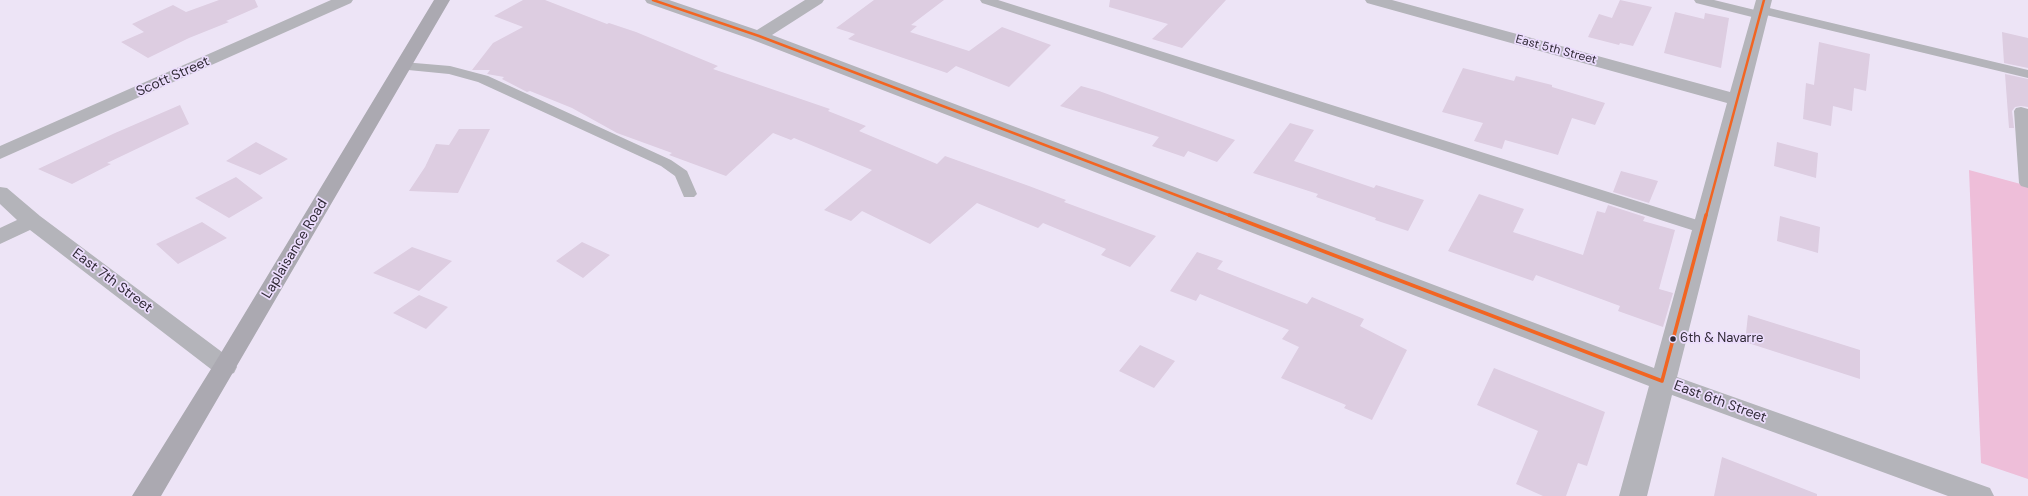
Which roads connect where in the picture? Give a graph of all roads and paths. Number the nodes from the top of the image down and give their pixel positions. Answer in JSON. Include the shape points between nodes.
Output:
{"nodes":[{"id":1,"x":345,"y":0,"type":"edge"},
{"id":2,"x":442,"y":0,"type":"edge"},
{"id":3,"x":652,"y":0,"type":"edge"},
{"id":4,"x":816,"y":0,"type":"edge"},
{"id":5,"x":986,"y":0,"type":"edge"},
{"id":6,"x":1373,"y":0,"type":"edge"},
{"id":7,"x":1700,"y":0,"type":"edge"},
{"id":8,"x":1762,"y":8,"type":"edge"},
{"id":9,"x":759,"y":36,"type":"junction"},
{"id":10,"x":403,"y":66,"type":"junction"},
{"id":11,"x":2028,"y":74,"type":"edge"},
{"id":12,"x":1738,"y":100,"type":"junction"},
{"id":13,"x":2028,"y":113,"type":"edge"},
{"id":14,"x":0,"y":154,"type":"edge"},
{"id":15,"x":2028,"y":183,"type":"edge"},
{"id":16,"x":0,"y":194,"type":"edge"},
{"id":17,"x":689,"y":194,"type":"dead end"},
{"id":18,"x":32,"y":221,"type":"junction"},
{"id":19,"x":1704,"y":228,"type":"junction"},
{"id":20,"x":0,"y":237,"type":"edge"},
{"id":21,"x":225,"y":367,"type":"junction"},
{"id":22,"x":1662,"y":381,"type":"junction"},
{"id":23,"x":146,"y":496,"type":"edge"},
{"id":24,"x":1633,"y":496,"type":"edge"},
{"id":25,"x":1980,"y":496,"type":"edge"}],
"edges":[{"from":1,"to":14,"type":"street","name":"Scott Street"},
{"from":2,"to":10,"type":"street","name":"Laplaisance Road"},
{"from":3,"to":9,"type":"street","name":"East 6th Street"},
{"from":4,"to":9,"type":"street"},
{"from":5,"to":19,"type":"lane"},
{"from":6,"to":12,"type":"street","name":"East 5th Street"},
{"from":7,"to":8,"type":"lane"},
{"from":8,"to":11,"type":"lane"},
{"from":8,"to":12,"type":"street"},
{"from":9,"to":22,"type":"street","name":"East 6th Street"},
{"from":10,"to":17,"type":"lane","via":[[450,70],[483,79],[666,163],[682,174]]},
{"from":10,"to":21,"type":"street","name":"Laplaisance Road"},
{"from":12,"to":19,"type":"street"},
{"from":13,"to":15,"type":"lane","via":[[2021,111]]},
{"from":16,"to":18,"type":"street","name":"East 7th Street"},
{"from":18,"to":20,"type":"street"},
{"from":18,"to":21,"type":"street","name":"East 7th Street"},
{"from":19,"to":22,"type":"street"},
{"from":21,"to":23,"type":"street","name":"Laplaisance Road"},
{"from":22,"to":24,"type":"street"},
{"from":22,"to":25,"type":"street","name":"East 6th Street"}]}
